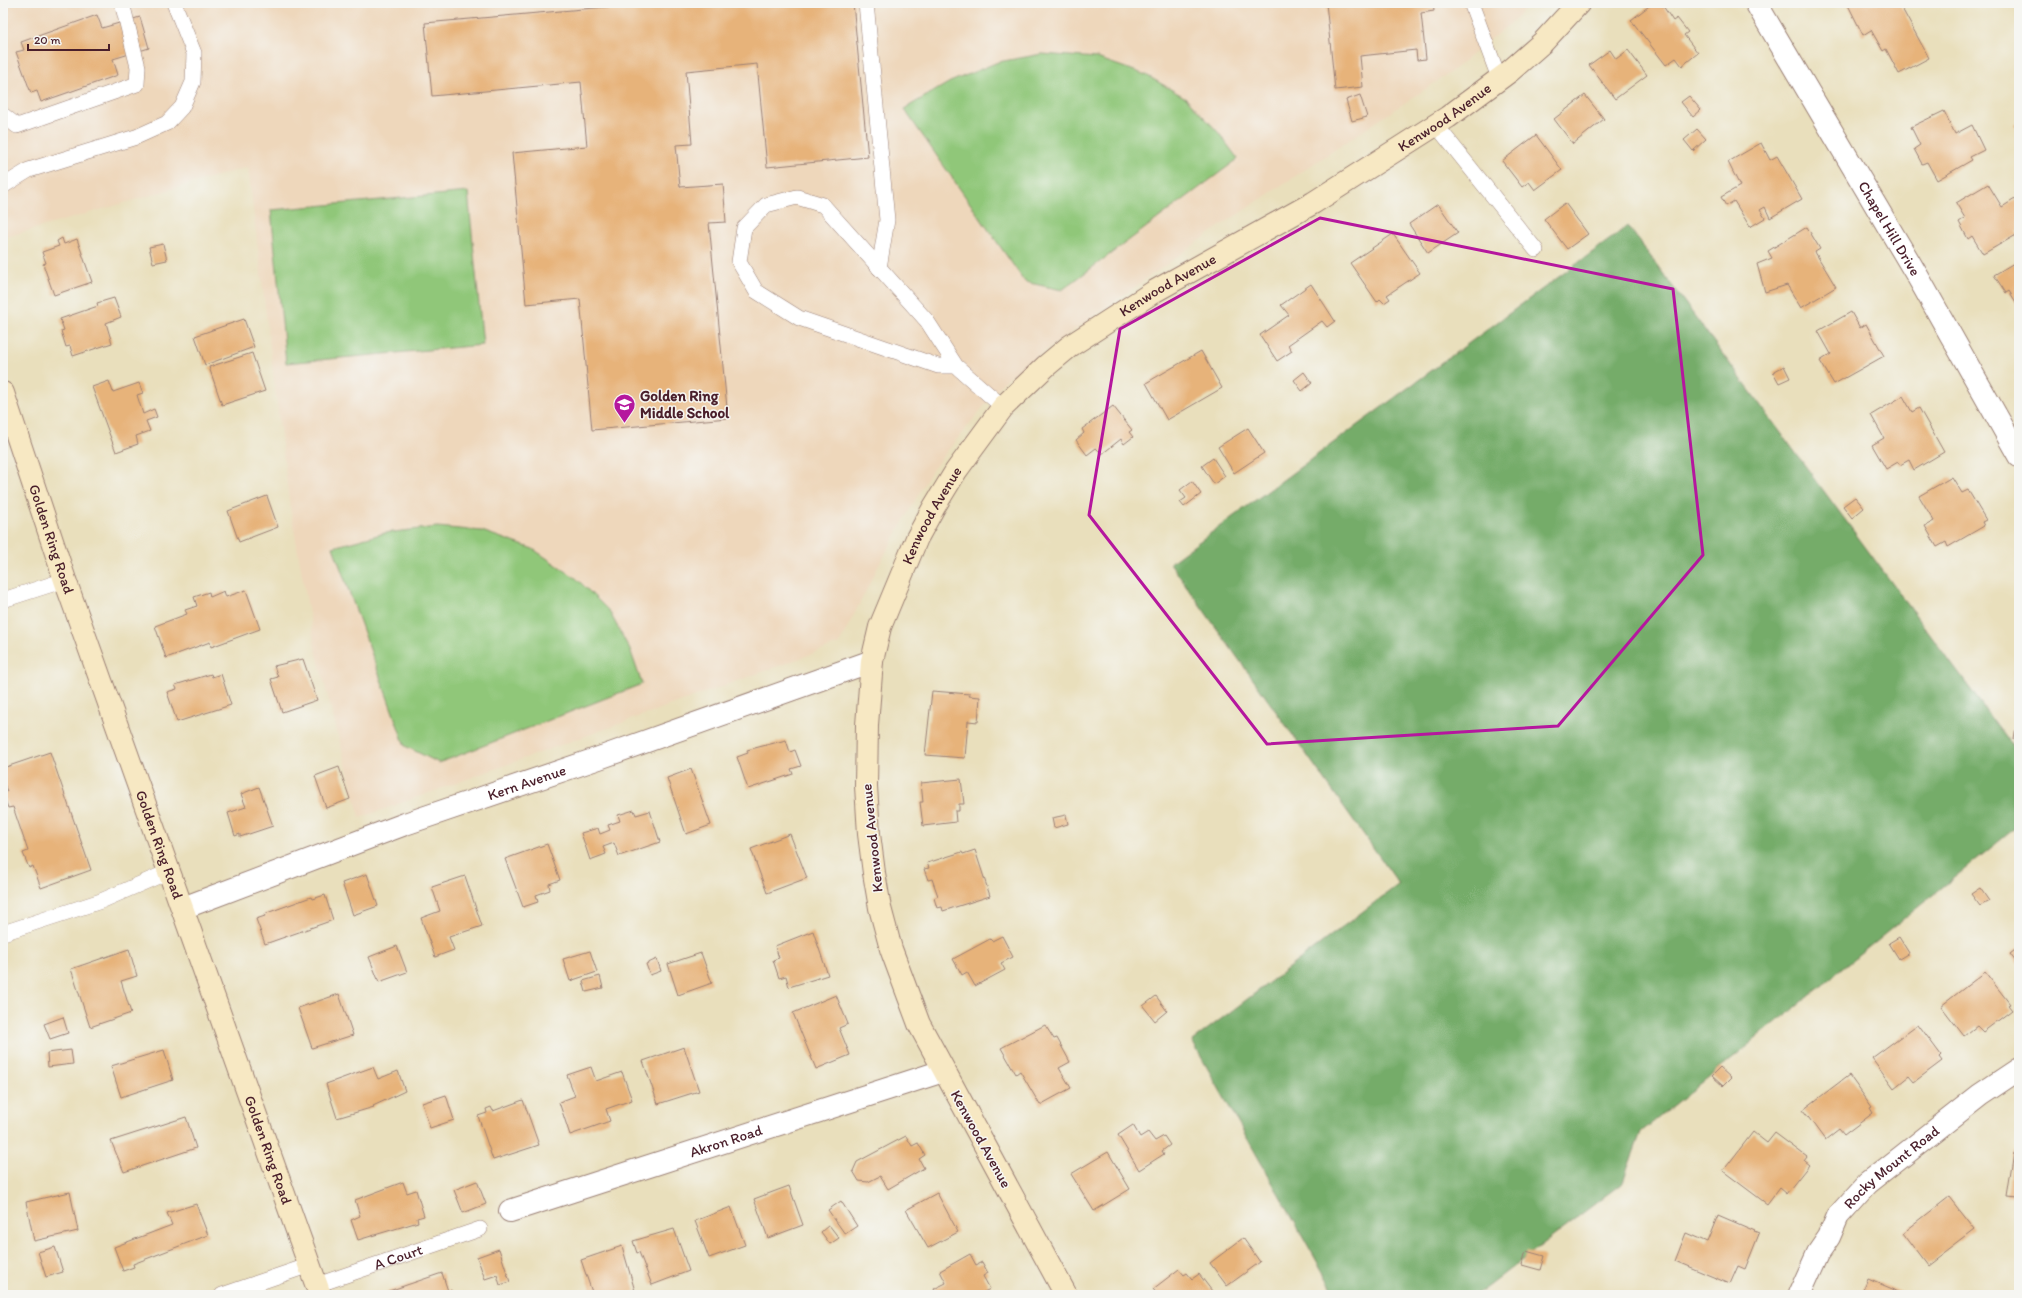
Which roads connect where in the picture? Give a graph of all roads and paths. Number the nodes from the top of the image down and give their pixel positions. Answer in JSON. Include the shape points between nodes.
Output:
{"nodes":[{"id":1,"x":122,"y":3,"type":"edge"},
{"id":2,"x":174,"y":3,"type":"edge"},
{"id":3,"x":866,"y":3,"type":"edge"},
{"id":4,"x":1471,"y":3,"type":"edge"},
{"id":5,"x":1579,"y":3,"type":"edge"},
{"id":6,"x":1756,"y":3,"type":"edge"},
{"id":7,"x":1499,"y":78,"type":"junction"},
{"id":8,"x":3,"y":115,"type":"edge"},
{"id":9,"x":1436,"y":125,"type":"junction"},
{"id":10,"x":3,"y":186,"type":"edge"},
{"id":11,"x":1536,"y":250,"type":"dead end"},
{"id":12,"x":879,"y":268,"type":"junction"},
{"id":13,"x":956,"y":366,"type":"junction"},
{"id":14,"x":3,"y":393,"type":"edge"},
{"id":15,"x":1003,"y":407,"type":"junction"},
{"id":16,"x":2019,"y":456,"type":"edge"},
{"id":17,"x":65,"y":580,"type":"junction"},
{"id":18,"x":3,"y":600,"type":"edge"},
{"id":19,"x":872,"y":661,"type":"junction"},
{"id":20,"x":170,"y":871,"type":"junction"},
{"id":21,"x":183,"y":908,"type":"junction"},
{"id":22,"x":3,"y":933,"type":"edge"},
{"id":23,"x":2019,"y":1069,"type":"edge"},
{"id":24,"x":943,"y":1071,"type":"junction"},
{"id":25,"x":510,"y":1212,"type":"dead end"},
{"id":26,"x":480,"y":1229,"type":"dead end"},
{"id":27,"x":316,"y":1282,"type":"edge"},
{"id":28,"x":222,"y":1295,"type":"edge"},
{"id":29,"x":1066,"y":1295,"type":"edge"},
{"id":30,"x":1798,"y":1295,"type":"edge"}],
"edges":[{"from":1,"to":8,"type":"lane","via":[[138,67],[137,84],[17,126]]},
{"from":2,"to":10,"type":"lane","via":[[194,53],[193,82],[182,108],[167,123],[136,137],[29,170]]},
{"from":3,"to":12,"type":"lane","via":[[887,220]]},
{"from":4,"to":7,"type":"lane"},
{"from":5,"to":7,"type":"street","name":"Kenwood Avenue","via":[[1543,42]]},
{"from":6,"to":16,"type":"street","name":"Chapel Hill Drive","via":[[1918,277]]},
{"from":7,"to":9,"type":"street","name":"Kenwood Avenue"},
{"from":9,"to":11,"type":"lane"},
{"from":9,"to":15,"type":"street","name":"Kenwood Avenue","via":[[1313,203],[1155,291],[1101,325],[1046,366]]},
{"from":12,"to":13,"type":"lane","via":[[927,321]]},
{"from":12,"to":13,"type":"lane","via":[[823,205],[797,197],[766,205],[744,228],[739,262],[756,291],[799,318],[938,366]]},
{"from":13,"to":15,"type":"lane"},
{"from":14,"to":17,"type":"street","name":"Golden Ring Road"},
{"from":15,"to":19,"type":"street","name":"Kenwood Avenue","via":[[956,471],[927,519],[898,580],[880,627]]},
{"from":17,"to":18,"type":"lane"},
{"from":17,"to":20,"type":"street","name":"Golden Ring Road"},
{"from":19,"to":21,"type":"street","name":"Kern Avenue","via":[[405,824]]},
{"from":19,"to":24,"type":"street","name":"Kenwood Avenue","via":[[866,786],[868,834],[880,908],[903,984],[919,1024]]},
{"from":20,"to":21,"type":"street","name":"Golden Ring Road"},
{"from":20,"to":22,"type":"lane","via":[[101,901]]},
{"from":21,"to":27,"type":"street","name":"Golden Ring Road"},
{"from":23,"to":30,"type":"street","name":"Rocky Mount Road","via":[[1980,1095],[1867,1184],[1838,1216]]},
{"from":24,"to":25,"type":"street","name":"Akron Road"},
{"from":24,"to":29,"type":"street","name":"Kenwood Avenue"},
{"from":26,"to":27,"type":"lane","name":"A Court"},
{"from":27,"to":28,"type":"lane","name":"A Court"}]}
